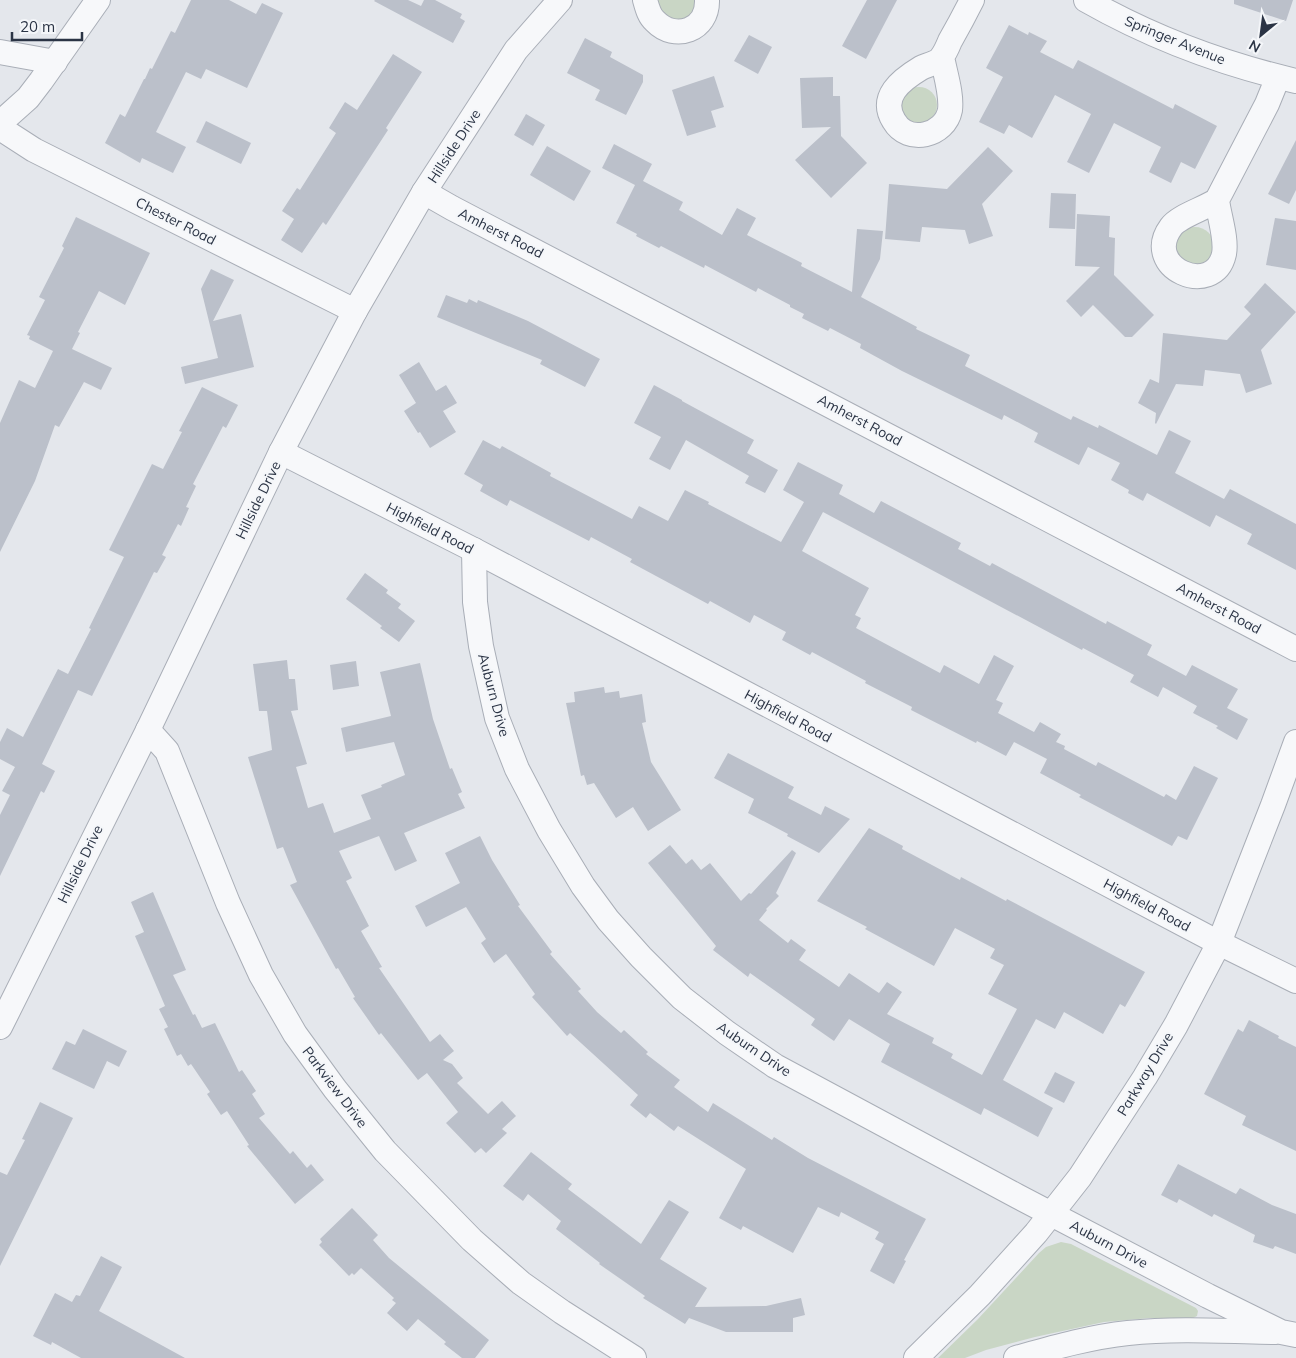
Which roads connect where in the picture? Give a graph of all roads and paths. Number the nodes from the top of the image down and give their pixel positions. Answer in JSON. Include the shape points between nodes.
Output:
{"nodes":[{"id":1,"x":98,"y":0,"type":"edge"},
{"id":2,"x":541,"y":0,"type":"edge"},
{"id":3,"x":560,"y":0,"type":"edge"},
{"id":4,"x":645,"y":0,"type":"edge"},
{"id":5,"x":707,"y":0,"type":"edge"},
{"id":6,"x":972,"y":0,"type":"edge"},
{"id":7,"x":1086,"y":0,"type":"edge"},
{"id":8,"x":516,"y":50,"type":"junction"},
{"id":9,"x":0,"y":52,"type":"edge"},
{"id":10,"x":942,"y":58,"type":"dead end"},
{"id":11,"x":55,"y":62,"type":"junction"},
{"id":12,"x":1287,"y":79,"type":"edge"},
{"id":13,"x":0,"y":123,"type":"edge"},
{"id":14,"x":0,"y":128,"type":"edge"},
{"id":15,"x":424,"y":192,"type":"junction"},
{"id":16,"x":1217,"y":200,"type":"dead end"},
{"id":17,"x":354,"y":311,"type":"junction"},
{"id":18,"x":281,"y":452,"type":"junction"},
{"id":19,"x":474,"y":550,"type":"junction"},
{"id":20,"x":1296,"y":649,"type":"edge"},
{"id":21,"x":148,"y":730,"type":"junction"},
{"id":22,"x":1296,"y":742,"type":"edge"},
{"id":23,"x":1219,"y":942,"type":"junction"},
{"id":24,"x":1296,"y":981,"type":"edge"},
{"id":25,"x":0,"y":1027,"type":"edge"},
{"id":26,"x":1051,"y":1214,"type":"junction"},
{"id":27,"x":1288,"y":1334,"type":"edge"},
{"id":28,"x":634,"y":1358,"type":"edge"},
{"id":29,"x":916,"y":1358,"type":"edge"},
{"id":30,"x":1016,"y":1358,"type":"edge"}],
"edges":[{"from":1,"to":11,"type":"street"},
{"from":2,"to":8,"type":"street"},
{"from":3,"to":8,"type":"street","name":"Hillside Drive"},
{"from":4,"to":5,"type":"street","via":[[652,20],[662,28],[677,31],[689,30],[702,21]]},
{"from":6,"to":10,"type":"street"},
{"from":7,"to":12,"type":"street","name":"Springer Avenue","via":[[1144,30],[1193,50]]},
{"from":8,"to":15,"type":"street","name":"Hillside Drive"},
{"from":9,"to":11,"type":"street"},
{"from":11,"to":13,"type":"street","via":[[28,98]]},
{"from":12,"to":16,"type":"street","via":[[1267,104]]},
{"from":14,"to":17,"type":"street","name":"Chester Road","via":[[34,150]]},
{"from":15,"to":17,"type":"street","name":"Hillside Drive"},
{"from":15,"to":20,"type":"street","name":"Amherst Road"},
{"from":17,"to":18,"type":"street","name":"Hillside Drive"},
{"from":18,"to":19,"type":"street","name":"Highfield Road"},
{"from":18,"to":21,"type":"street","name":"Hillside Drive"},
{"from":19,"to":23,"type":"street","name":"Highfield Road"},
{"from":19,"to":26,"type":"street","name":"Auburn Drive","via":[[475,602],[481,646],[497,718],[517,770],[583,886],[640,958],[682,998],[775,1066]]},
{"from":21,"to":25,"type":"street","name":"Hillside Drive"},
{"from":21,"to":28,"type":"street","name":"Parkview Drive","via":[[167,751],[228,903],[261,974],[295,1034],[335,1089],[385,1151],[472,1240],[521,1283]]},
{"from":22,"to":23,"type":"street","name":"Parkway Drive"},
{"from":23,"to":24,"type":"street","name":"Highfield Road"},
{"from":23,"to":26,"type":"street","name":"Parkway Drive","via":[[1145,1077],[1080,1177]]},
{"from":26,"to":27,"type":"street","name":"Auburn Drive"},
{"from":26,"to":29,"type":"street","name":"Parkway Drive","via":[[980,1295]]},
{"from":27,"to":30,"type":"street","name":"Auburn Drive","via":[[1179,1330],[1126,1333]]}]}
